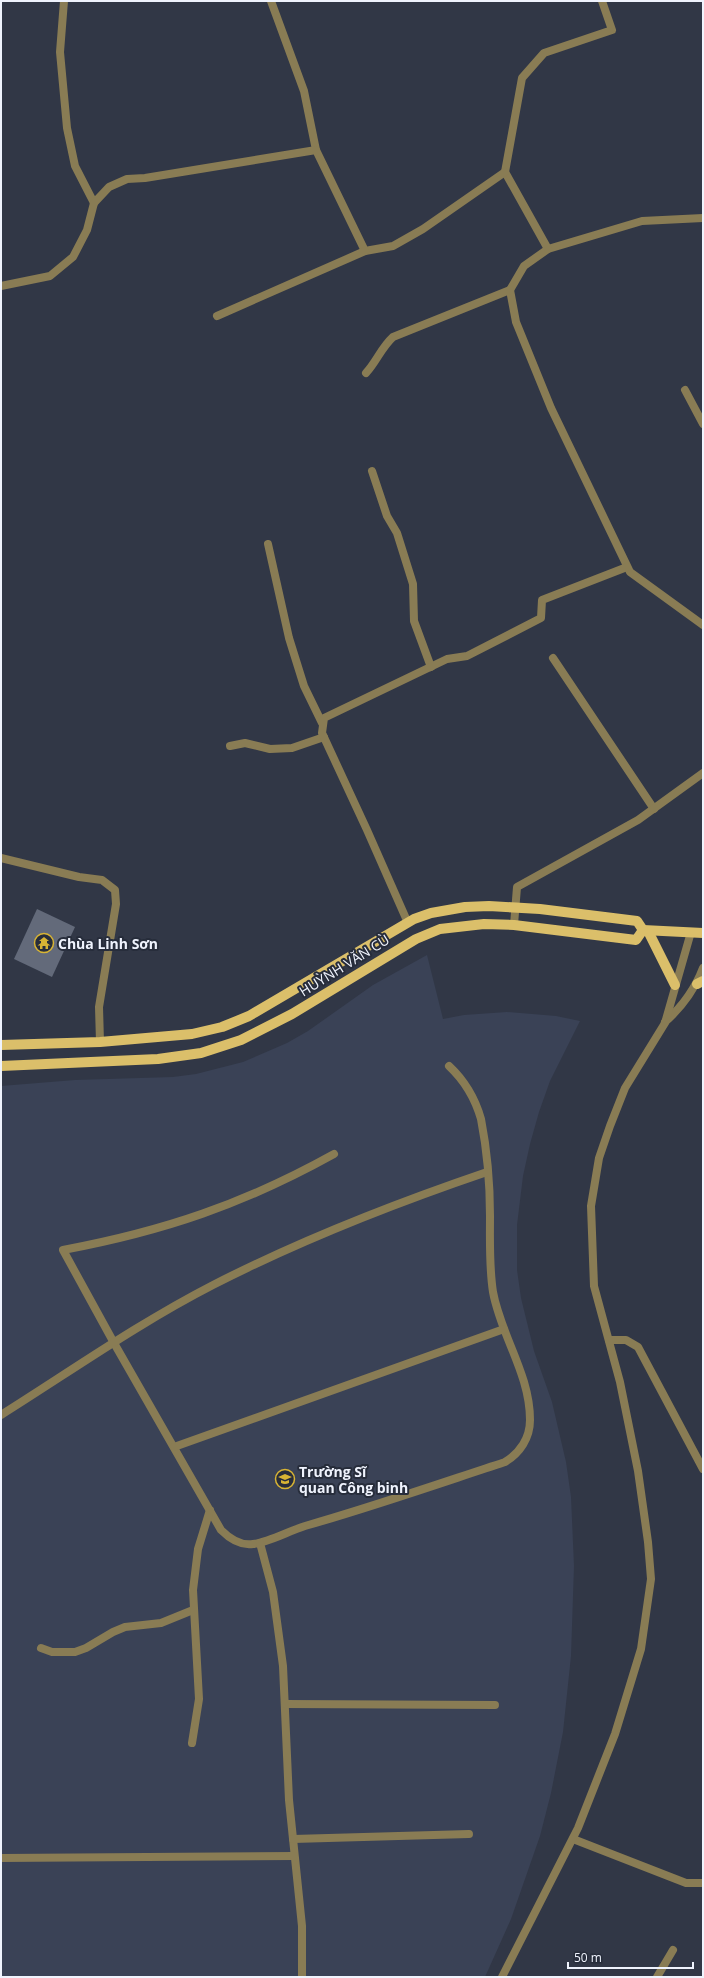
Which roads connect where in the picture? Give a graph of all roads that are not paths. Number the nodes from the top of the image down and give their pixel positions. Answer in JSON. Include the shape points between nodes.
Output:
{"nodes":[{"id":1,"x":64,"y":1,"type":"edge"},
{"id":2,"x":271,"y":1,"type":"edge"},
{"id":3,"x":602,"y":1,"type":"edge"},
{"id":4,"x":316,"y":150,"type":"junction"},
{"id":5,"x":505,"y":172,"type":"junction"},
{"id":6,"x":94,"y":203,"type":"junction"},
{"id":7,"x":703,"y":218,"type":"edge"},
{"id":8,"x":548,"y":249,"type":"junction"},
{"id":9,"x":365,"y":251,"type":"junction"},
{"id":10,"x":1,"y":286,"type":"edge"},
{"id":11,"x":510,"y":290,"type":"junction"},
{"id":12,"x":217,"y":316,"type":"dead end"},
{"id":13,"x":366,"y":373,"type":"dead end"},
{"id":14,"x":685,"y":390,"type":"dead end"},
{"id":15,"x":703,"y":424,"type":"edge"},
{"id":16,"x":372,"y":471,"type":"dead end"},
{"id":17,"x":268,"y":544,"type":"dead end"},
{"id":18,"x":627,"y":566,"type":"junction"},
{"id":19,"x":703,"y":625,"type":"edge"},
{"id":20,"x":553,"y":658,"type":"dead end"},
{"id":21,"x":431,"y":667,"type":"junction"},
{"id":22,"x":322,"y":723,"type":"junction"},
{"id":23,"x":324,"y":737,"type":"junction"},
{"id":24,"x":230,"y":746,"type":"dead end"},
{"id":25,"x":703,"y":773,"type":"edge"},
{"id":26,"x":654,"y":808,"type":"junction"},
{"id":27,"x":1,"y":858,"type":"edge"},
{"id":28,"x":515,"y":907,"type":"junction"},
{"id":29,"x":408,"y":923,"type":"junction"},
{"id":30,"x":514,"y":925,"type":"junction"},
{"id":31,"x":646,"y":931,"type":"junction"},
{"id":32,"x":691,"y":932,"type":"junction"},
{"id":33,"x":703,"y":933,"type":"edge"},
{"id":34,"x":703,"y":968,"type":"edge"},
{"id":35,"x":700,"y":983,"type":"edge"},
{"id":36,"x":675,"y":985,"type":"junction"},
{"id":37,"x":664,"y":1023,"type":"junction"},
{"id":38,"x":100,"y":1042,"type":"junction"},
{"id":39,"x":1,"y":1045,"type":"edge"},
{"id":40,"x":1,"y":1066,"type":"edge"},
{"id":41,"x":449,"y":1066,"type":"dead end"},
{"id":42,"x":334,"y":1154,"type":"dead end"},
{"id":43,"x":487,"y":1172,"type":"junction"},
{"id":44,"x":504,"y":1329,"type":"junction"},
{"id":45,"x":609,"y":1340,"type":"junction"},
{"id":46,"x":114,"y":1343,"type":"junction"},
{"id":47,"x":1,"y":1415,"type":"edge"},
{"id":48,"x":174,"y":1448,"type":"junction"},
{"id":49,"x":703,"y":1469,"type":"edge"},
{"id":50,"x":210,"y":1510,"type":"junction"},
{"id":51,"x":260,"y":1543,"type":"junction"},
{"id":52,"x":193,"y":1610,"type":"junction"},
{"id":53,"x":42,"y":1648,"type":"dead end"},
{"id":54,"x":285,"y":1704,"type":"junction"},
{"id":55,"x":495,"y":1705,"type":"dead end"},
{"id":56,"x":192,"y":1743,"type":"dead end"},
{"id":57,"x":469,"y":1834,"type":"dead end"},
{"id":58,"x":293,"y":1839,"type":"junction"},
{"id":59,"x":573,"y":1839,"type":"junction"},
{"id":60,"x":294,"y":1856,"type":"junction"},
{"id":61,"x":1,"y":1858,"type":"edge"},
{"id":62,"x":703,"y":1883,"type":"edge"},
{"id":63,"x":673,"y":1950,"type":"dead end"},
{"id":64,"x":302,"y":1977,"type":"edge"},
{"id":65,"x":502,"y":1977,"type":"edge"},
{"id":66,"x":657,"y":1977,"type":"edge"}],
"edges":[{"from":1,"to":6,"type":"street","via":[[60,52],[67,128],[75,166]]},
{"from":2,"to":4,"type":"street","via":[[304,91]]},
{"from":3,"to":5,"type":"street","via":[[612,30],[544,53],[522,78]]},
{"from":4,"to":6,"type":"street","via":[[127,179],[109,187]]},
{"from":4,"to":9,"type":"street"},
{"from":5,"to":8,"type":"street"},
{"from":5,"to":9,"type":"street","via":[[423,230],[393,246]]},
{"from":6,"to":10,"type":"street","via":[[87,230],[74,257],[50,276]]},
{"from":7,"to":8,"type":"street","via":[[642,221]]},
{"from":8,"to":11,"type":"street","via":[[524,266]]},
{"from":9,"to":12,"type":"street"},
{"from":11,"to":13,"type":"street","via":[[393,337],[383,346],[376,361]]},
{"from":11,"to":18,"type":"street","via":[[516,322],[551,408]]},
{"from":14,"to":15,"type":"street"},
{"from":16,"to":21,"type":"street","via":[[387,516],[397,533],[413,584],[414,621]]},
{"from":17,"to":22,"type":"street","via":[[289,638],[304,686]]},
{"from":18,"to":19,"type":"street","via":[[630,572]]},
{"from":18,"to":21,"type":"street","via":[[542,600],[541,618],[467,656],[447,659]]},
{"from":20,"to":26,"type":"street"},
{"from":21,"to":22,"type":"street","via":[[324,718]]},
{"from":22,"to":23,"type":"street"},
{"from":23,"to":24,"type":"street","via":[[310,743],[270,750],[245,743]]},
{"from":23,"to":29,"type":"street"},
{"from":25,"to":26,"type":"street"},
{"from":26,"to":28,"type":"street","via":[[638,820],[518,887]]},
{"from":27,"to":38,"type":"street","via":[[102,880],[115,890],[116,904],[99,1007]]},
{"from":28,"to":29,"type":"main road","via":[[448,909]]},
{"from":28,"to":30,"type":"street"},
{"from":28,"to":31,"type":"main road","via":[[637,921]]},
{"from":29,"to":38,"type":"main road","via":[[256,1013],[222,1027],[192,1034]]},
{"from":30,"to":31,"type":"main road","name":"HUỲNH VĂN CÙ","via":[[636,940]]},
{"from":30,"to":40,"type":"main road","name":"HUỲNH VĂN CÙ","via":[[460,926],[416,938],[292,1014],[241,1040],[201,1053],[158,1059]]},
{"from":31,"to":32,"type":"main road"},
{"from":31,"to":36,"type":"main road"},
{"from":32,"to":33,"type":"main road"},
{"from":32,"to":36,"type":"street"},
{"from":34,"to":35,"type":"street"},
{"from":35,"to":37,"type":"street","via":[[678,1011]]},
{"from":36,"to":37,"type":"street"},
{"from":37,"to":45,"type":"street","via":[[625,1088],[599,1158],[591,1206],[594,1286]]},
{"from":38,"to":39,"type":"main road"},
{"from":41,"to":43,"type":"street","via":[[466,1085],[478,1107],[484,1131]]},
{"from":42,"to":46,"type":"street","via":[[265,1190],[193,1218],[113,1241],[63,1250]]},
{"from":43,"to":44,"type":"street","via":[[490,1270],[493,1293]]},
{"from":43,"to":46,"type":"street","via":[[368,1215],[261,1262],[212,1286]]},
{"from":44,"to":48,"type":"street"},
{"from":44,"to":51,"type":"street","via":[[520,1369],[530,1420],[530,1428],[524,1443],[512,1457],[505,1462]]},
{"from":45,"to":49,"type":"street","via":[[626,1340],[638,1347]]},
{"from":45,"to":59,"type":"street","via":[[638,1471],[651,1579],[641,1649],[615,1734]]},
{"from":46,"to":47,"type":"street"},
{"from":46,"to":48,"type":"street"},
{"from":48,"to":50,"type":"street"},
{"from":50,"to":51,"type":"street","via":[[221,1530],[232,1540],[246,1544]]},
{"from":50,"to":52,"type":"street","via":[[198,1549]]},
{"from":51,"to":54,"type":"street","via":[[276,1611]]},
{"from":52,"to":53,"type":"street","via":[[161,1623],[125,1627],[75,1652],[52,1652]]},
{"from":52,"to":56,"type":"street","via":[[199,1699]]},
{"from":54,"to":55,"type":"street"},
{"from":54,"to":58,"type":"street"},
{"from":57,"to":58,"type":"street"},
{"from":58,"to":60,"type":"street"},
{"from":59,"to":62,"type":"street","via":[[686,1883]]},
{"from":59,"to":65,"type":"street"},
{"from":60,"to":61,"type":"street"},
{"from":60,"to":64,"type":"street","via":[[302,1926]]},
{"from":63,"to":66,"type":"street"}]}
